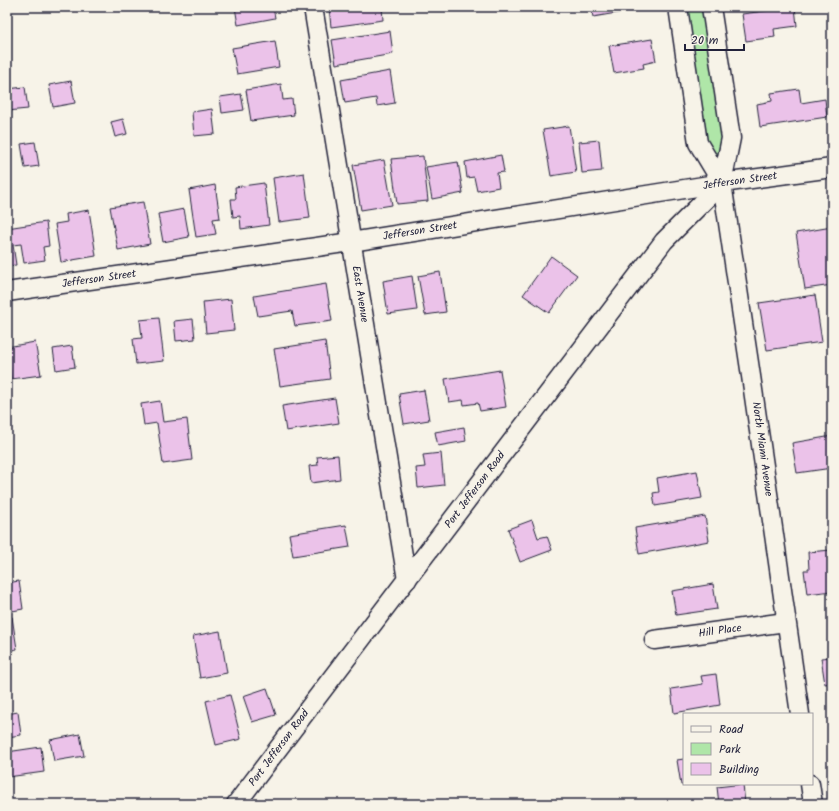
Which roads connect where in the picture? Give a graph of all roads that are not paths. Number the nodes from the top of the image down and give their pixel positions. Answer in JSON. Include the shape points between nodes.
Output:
{"nodes":[{"id":1,"x":313,"y":7,"type":"edge"},
{"id":2,"x":678,"y":7,"type":"edge"},
{"id":3,"x":711,"y":7,"type":"edge"},
{"id":4,"x":832,"y":168,"type":"edge"},
{"id":5,"x":722,"y":183,"type":"junction"},
{"id":6,"x":352,"y":242,"type":"junction"},
{"id":7,"x":7,"y":292,"type":"edge"},
{"id":8,"x":407,"y":580,"type":"junction"},
{"id":9,"x":786,"y":622,"type":"junction"},
{"id":10,"x":654,"y":640,"type":"dead end"},
{"id":11,"x":800,"y":713,"type":"edge"},
{"id":12,"x":810,"y":785,"type":"edge"},
{"id":13,"x":236,"y":804,"type":"edge"},
{"id":14,"x":813,"y":804,"type":"edge"}],
"edges":[{"from":1,"to":6,"type":"street","name":"East Avenue"},
{"from":2,"to":5,"type":"street","name":"North Miami Avenue","via":[[698,143]]},
{"from":3,"to":5,"type":"street","name":"North Miami Avenue","via":[[731,138]]},
{"from":4,"to":5,"type":"street","name":"Jefferson Street"},
{"from":5,"to":6,"type":"street","name":"Jefferson Street"},
{"from":5,"to":8,"type":"street","name":"Port Jefferson Road","via":[[664,241]]},
{"from":5,"to":9,"type":"street","name":"North Miami Avenue"},
{"from":6,"to":7,"type":"street","name":"Jefferson Street"},
{"from":6,"to":8,"type":"street","name":"East Avenue"},
{"from":8,"to":13,"type":"street","name":"Port Jefferson Road"},
{"from":9,"to":10,"type":"street","name":"Hill Place"},
{"from":9,"to":11,"type":"street","name":"North Miami Avenue"},
{"from":12,"to":14,"type":"street"}]}
